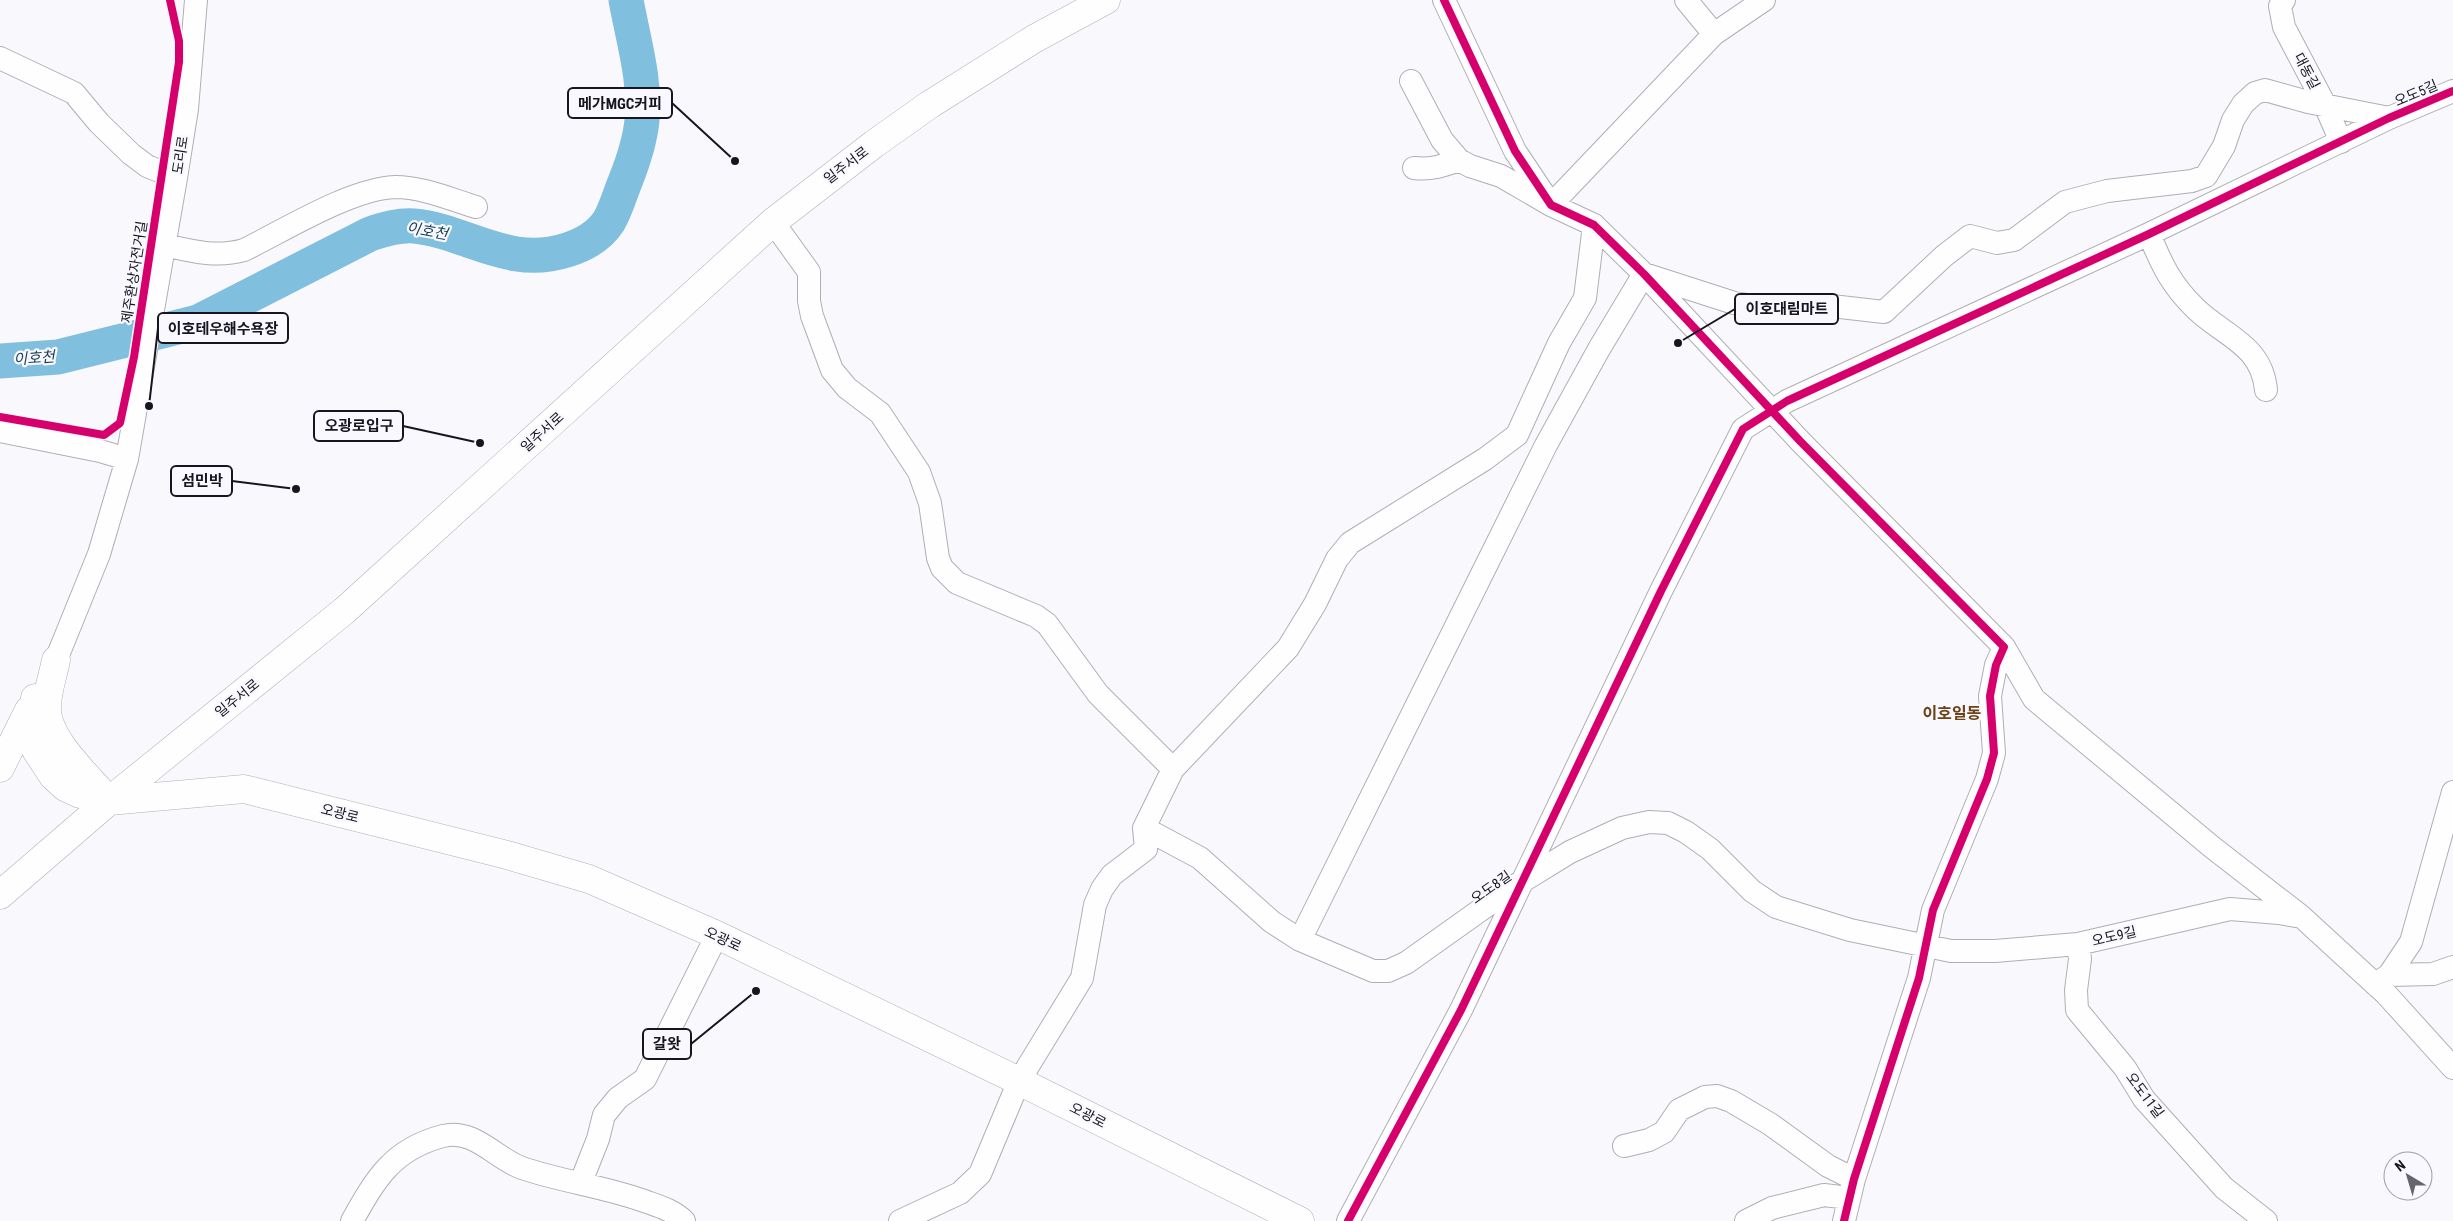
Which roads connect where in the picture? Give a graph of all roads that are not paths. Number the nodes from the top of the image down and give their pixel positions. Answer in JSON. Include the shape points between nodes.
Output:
{"nodes":[{"id":1,"x":183,"y":0,"type":"edge"},
{"id":2,"x":196,"y":0,"type":"edge"},
{"id":3,"x":1106,"y":0,"type":"edge"},
{"id":4,"x":1444,"y":0,"type":"edge"},
{"id":5,"x":1686,"y":0,"type":"edge"},
{"id":6,"x":1764,"y":0,"type":"edge"},
{"id":7,"x":2284,"y":0,"type":"edge"},
{"id":8,"x":1714,"y":34,"type":"junction"},
{"id":9,"x":193,"y":44,"type":"junction"},
{"id":10,"x":0,"y":58,"type":"edge"},
{"id":11,"x":1411,"y":81,"type":"dead end"},
{"id":12,"x":2453,"y":91,"type":"edge"},
{"id":13,"x":2325,"y":105,"type":"junction"},
{"id":14,"x":2389,"y":118,"type":"junction"},
{"id":15,"x":2340,"y":142,"type":"junction"},
{"id":16,"x":1459,"y":160,"type":"junction"},
{"id":17,"x":1414,"y":168,"type":"dead end"},
{"id":18,"x":2202,"y":177,"type":"junction"},
{"id":19,"x":176,"y":178,"type":"junction"},
{"id":20,"x":2216,"y":202,"type":"junction"},
{"id":21,"x":1551,"y":205,"type":"junction"},
{"id":22,"x":476,"y":207,"type":"dead end"},
{"id":23,"x":773,"y":222,"type":"junction"},
{"id":24,"x":1594,"y":225,"type":"junction"},
{"id":25,"x":2149,"y":234,"type":"junction"},
{"id":26,"x":164,"y":246,"type":"junction"},
{"id":27,"x":1644,"y":274,"type":"junction"},
{"id":28,"x":2266,"y":390,"type":"dead end"},
{"id":29,"x":1772,"y":410,"type":"junction"},
{"id":30,"x":0,"y":431,"type":"edge"},
{"id":31,"x":127,"y":459,"type":"junction"},
{"id":32,"x":2004,"y":647,"type":"junction"},
{"id":33,"x":56,"y":660,"type":"junction"},
{"id":34,"x":35,"y":698,"type":"junction"},
{"id":35,"x":0,"y":768,"type":"edge"},
{"id":36,"x":1173,"y":769,"type":"junction"},
{"id":37,"x":2453,"y":792,"type":"edge"},
{"id":38,"x":109,"y":801,"type":"junction"},
{"id":39,"x":1144,"y":828,"type":"junction"},
{"id":40,"x":1520,"y":882,"type":"junction"},
{"id":41,"x":0,"y":895,"type":"edge"},
{"id":42,"x":2302,"y":917,"type":"junction"},
{"id":43,"x":717,"y":935,"type":"junction"},
{"id":44,"x":1300,"y":940,"type":"junction"},
{"id":45,"x":2078,"y":944,"type":"junction"},
{"id":46,"x":1925,"y":945,"type":"junction"},
{"id":47,"x":2453,"y":966,"type":"edge"},
{"id":48,"x":2382,"y":979,"type":"junction"},
{"id":49,"x":2453,"y":1068,"type":"edge"},
{"id":50,"x":1019,"y":1081,"type":"junction"},
{"id":51,"x":1624,"y":1146,"type":"dead end"},
{"id":52,"x":581,"y":1182,"type":"junction"},
{"id":53,"x":1852,"y":1188,"type":"junction"},
{"id":54,"x":352,"y":1221,"type":"edge"},
{"id":55,"x":684,"y":1221,"type":"edge"},
{"id":56,"x":900,"y":1221,"type":"edge"},
{"id":57,"x":1298,"y":1221,"type":"edge"},
{"id":58,"x":1348,"y":1221,"type":"edge"},
{"id":59,"x":1746,"y":1221,"type":"edge"},
{"id":60,"x":1844,"y":1221,"type":"edge"},
{"id":61,"x":2266,"y":1221,"type":"edge"}],
"edges":[{"from":1,"to":9,"type":"street"},
{"from":2,"to":9,"type":"street","name":"도리로"},
{"from":3,"to":23,"type":"main road","name":"일주서로","via":[[1034,39],[929,105]]},
{"from":4,"to":21,"type":"street","via":[[1515,151]]},
{"from":5,"to":8,"type":"street"},
{"from":6,"to":8,"type":"street"},
{"from":7,"to":13,"type":"street","name":"대동길","via":[[2280,6],[2284,27]]},
{"from":8,"to":21,"type":"street"},
{"from":9,"to":19,"type":"street","name":"도리로"},
{"from":10,"to":19,"type":"street","via":[[74,93],[98,123],[131,154],[147,166]]},
{"from":11,"to":16,"type":"street","via":[[1442,140]]},
{"from":12,"to":14,"type":"street","name":"오도5길"},
{"from":13,"to":14,"type":"street"},
{"from":13,"to":15,"type":"street","name":"대동길"},
{"from":13,"to":18,"type":"street","via":[[2265,90],[2255,93],[2243,104],[2233,120],[2224,146],[2206,176]]},
{"from":14,"to":15,"type":"street","name":"오도5길"},
{"from":15,"to":20,"type":"street","name":"오도5길"},
{"from":16,"to":17,"type":"street","via":[[1426,170]]},
{"from":16,"to":21,"type":"street","via":[[1501,176]]},
{"from":18,"to":20,"type":"street"},
{"from":18,"to":27,"type":"street","via":[[2192,181],[2106,191],[2065,202],[2014,240],[1996,243],[1970,236],[1884,312],[1822,304],[1761,306],[1734,303]]},
{"from":19,"to":26,"type":"street","name":"도리로"},
{"from":20,"to":25,"type":"street","name":"오도5길"},
{"from":21,"to":24,"type":"street"},
{"from":22,"to":26,"type":"street","via":[[410,188],[378,189],[339,203],[231,254]]},
{"from":23,"to":36,"type":"street","via":[[809,272],[812,316],[832,370],[847,388],[880,413],[919,472],[930,503],[942,568],[957,583],[1036,616],[1047,624],[1098,694]]},
{"from":23,"to":38,"type":"main road","name":"일주서로","via":[[344,612]]},
{"from":24,"to":27,"type":"street"},
{"from":24,"to":36,"type":"street","via":[[1585,298],[1559,343],[1517,435],[1485,459],[1350,543],[1337,559],[1288,648]]},
{"from":25,"to":28,"type":"street","via":[[2168,277],[2196,310],[2250,350],[2265,377]]},
{"from":25,"to":29,"type":"street","name":"오도5길"},
{"from":26,"to":31,"type":"street","name":"도리로"},
{"from":27,"to":29,"type":"street"},
{"from":27,"to":44,"type":"street","via":[[1546,446]]},
{"from":29,"to":32,"type":"street"},
{"from":29,"to":40,"type":"street","name":"오도5길","via":[[1743,429]]},
{"from":30,"to":31,"type":"street"},
{"from":31,"to":33,"type":"street","via":[[99,554]]},
{"from":32,"to":42,"type":"street","via":[[2034,699]]},
{"from":32,"to":46,"type":"street","via":[[1996,665],[1990,696],[1994,753],[1987,779],[1933,910]]},
{"from":33,"to":34,"type":"main road"},
{"from":33,"to":38,"type":"main road","via":[[47,700],[49,721],[58,740]]},
{"from":34,"to":35,"type":"main road"},
{"from":34,"to":38,"type":"main road","name":"오광로","via":[[30,724],[32,738],[44,764],[65,787]]},
{"from":36,"to":39,"type":"street"},
{"from":37,"to":48,"type":"street","via":[[2411,942]]},
{"from":38,"to":41,"type":"main road","name":"일주서로"},
{"from":38,"to":43,"type":"main road","name":"오광로","via":[[244,789],[507,855],[589,879]]},
{"from":39,"to":44,"type":"street","name":"오도8길","via":[[1200,858],[1272,922]]},
{"from":39,"to":50,"type":"street","via":[[1146,849],[1112,875],[1102,889],[1095,905],[1082,978]]},
{"from":40,"to":44,"type":"street","name":"오도8길","via":[[1406,963],[1388,971],[1373,971]]},
{"from":40,"to":46,"type":"street","name":"오도8길","via":[[1570,852],[1622,828],[1649,822],[1668,823],[1710,849],[1752,891],[1776,907],[1850,930]]},
{"from":40,"to":58,"type":"street","name":"오도5길","via":[[1462,1010]]},
{"from":42,"to":45,"type":"street","name":"오도9길","via":[[2230,909]]},
{"from":42,"to":48,"type":"street"},
{"from":43,"to":50,"type":"main road","name":"오광로"},
{"from":43,"to":52,"type":"street","via":[[645,1079],[618,1098],[604,1115]]},
{"from":45,"to":46,"type":"street","name":"오도9길","via":[[1995,952],[1951,952]]},
{"from":45,"to":61,"type":"street","name":"오도11길","via":[[2077,1010],[2125,1068],[2150,1106],[2224,1188]]},
{"from":46,"to":53,"type":"street","via":[[1919,978]]},
{"from":47,"to":48,"type":"street","via":[[2433,974]]},
{"from":48,"to":49,"type":"street"},
{"from":50,"to":56,"type":"street","via":[[980,1174],[960,1193]]},
{"from":50,"to":57,"type":"main road","name":"오광로"},
{"from":51,"to":53,"type":"street","via":[[1649,1140],[1664,1132],[1679,1110],[1705,1097],[1717,1096],[1731,1100],[1770,1124],[1828,1166]]},
{"from":52,"to":54,"type":"street","via":[[520,1167],[466,1136],[446,1135],[396,1157],[371,1188]]},
{"from":52,"to":55,"type":"street","via":[[624,1193],[676,1213]]},
{"from":53,"to":59,"type":"street","via":[[1772,1208]]},
{"from":53,"to":60,"type":"street"}]}
